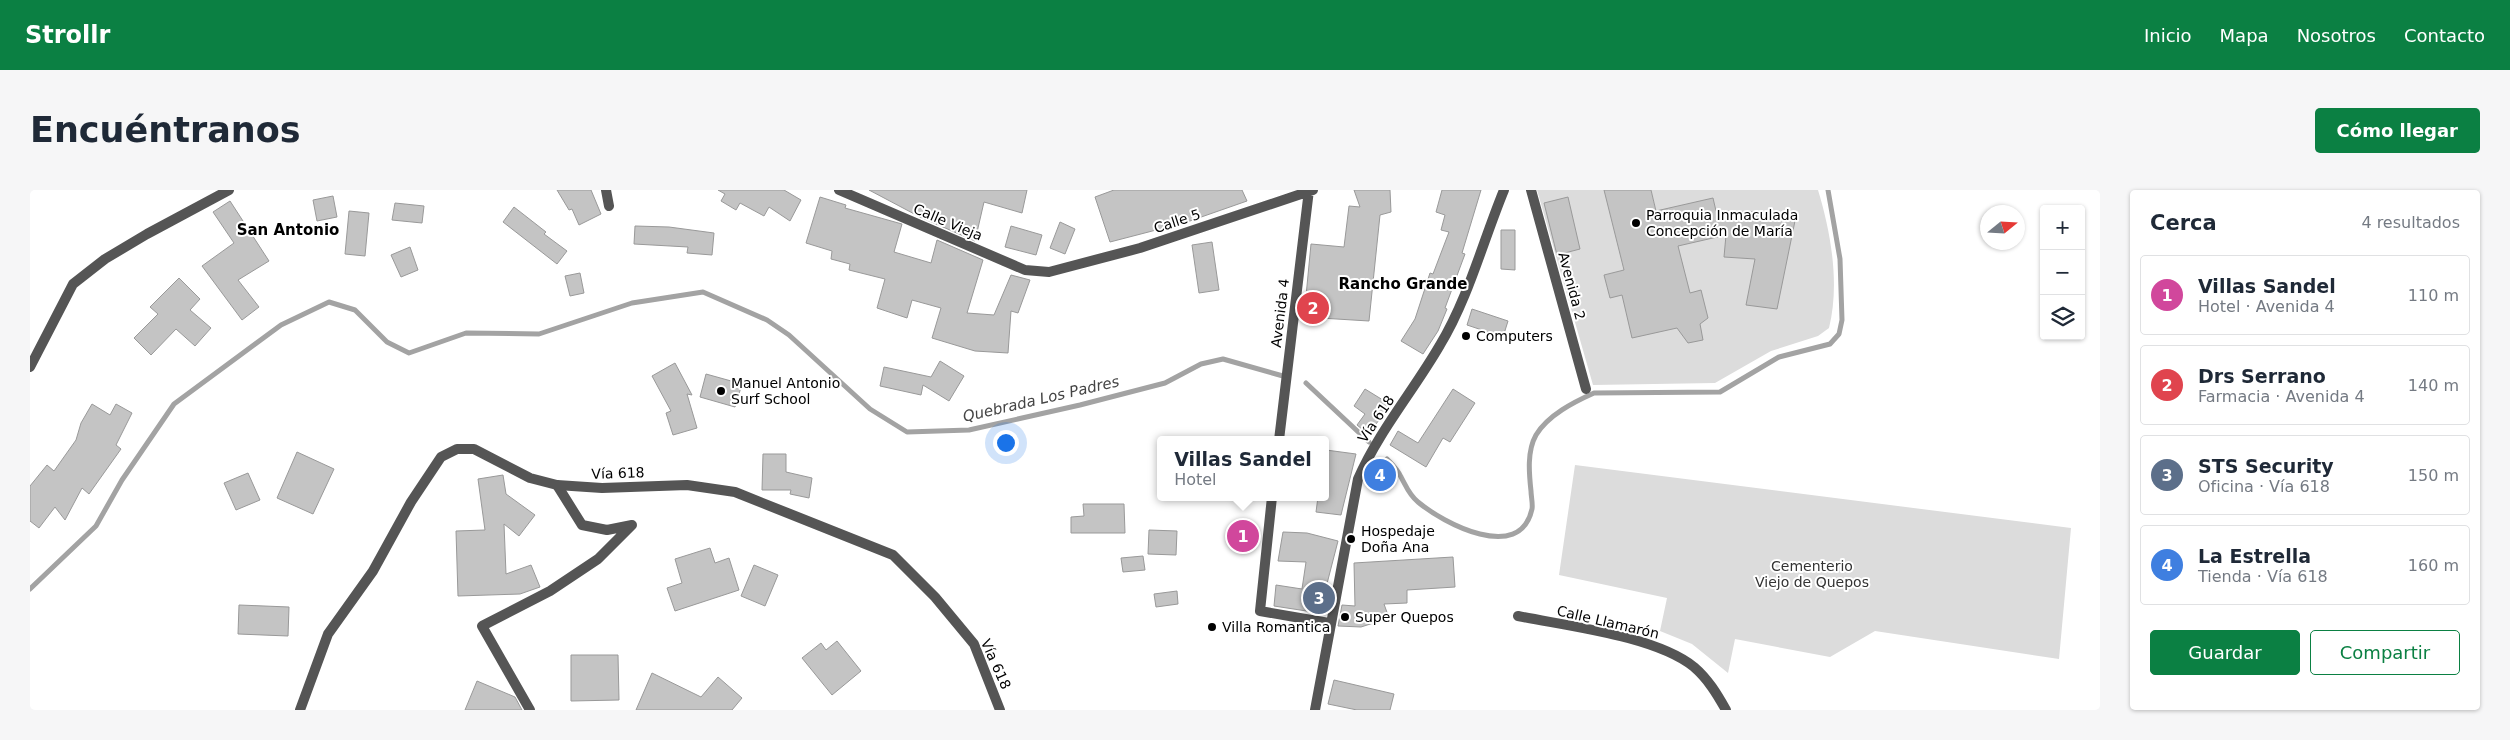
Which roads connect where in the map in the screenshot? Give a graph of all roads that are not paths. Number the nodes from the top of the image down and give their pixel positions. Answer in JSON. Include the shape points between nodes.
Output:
{"nodes":[{"id":1,"x":229,"y":190,"type":"edge"},
{"id":2,"x":606,"y":190,"type":"edge"},
{"id":3,"x":839,"y":190,"type":"edge"},
{"id":4,"x":1504,"y":190,"type":"edge"},
{"id":5,"x":1531,"y":190,"type":"edge"},
{"id":6,"x":1310,"y":191,"type":"edge"},
{"id":7,"x":609,"y":206,"type":"dead end"},
{"id":8,"x":1049,"y":272,"type":"joint"},
{"id":9,"x":30,"y":367,"type":"edge"},
{"id":10,"x":1586,"y":389,"type":"dead end"},
{"id":11,"x":1279,"y":436,"type":"edge"},
{"id":12,"x":557,"y":485,"type":"junction"},
{"id":13,"x":1272,"y":501,"type":"edge"},
{"id":14,"x":1518,"y":616,"type":"dead end"},
{"id":15,"x":1330,"y":623,"type":"junction"},
{"id":16,"x":300,"y":710,"type":"edge"},
{"id":17,"x":530,"y":710,"type":"edge"},
{"id":18,"x":1000,"y":710,"type":"edge"},
{"id":19,"x":1316,"y":710,"type":"edge"},
{"id":20,"x":1726,"y":710,"type":"edge"}],
"edges":[{"from":1,"to":9,"type":"street","via":[[130,244],[73,284]]},
{"from":2,"to":7,"type":"street"},
{"from":3,"to":8,"type":"street","name":"Calle Vieja","via":[[1025,270]]},
{"from":4,"to":15,"type":"street","name":"Vía 618","via":[[1456,315],[1441,345],[1368,455],[1358,478]]},
{"from":5,"to":10,"type":"street","name":"Avenida 2"},
{"from":6,"to":8,"type":"street","name":"Calle 5","via":[[1140,248]]},
{"from":6,"to":11,"type":"street","name":"Avenida 4"},
{"from":12,"to":16,"type":"street","name":"Vía 618","via":[[530,478],[474,449],[457,449],[441,457],[411,502],[374,571],[328,634]]},
{"from":12,"to":17,"type":"street","via":[[582,525],[607,530],[632,525],[598,559],[550,591],[482,626]]},
{"from":12,"to":18,"type":"street","name":"Vía 618","via":[[602,488],[687,485],[735,492],[894,555],[935,596],[974,644]]},
{"from":13,"to":15,"type":"street","via":[[1260,611]]},
{"from":14,"to":20,"type":"street","name":"Calle Llamarón","via":[[1650,644],[1672,653],[1694,667],[1715,690]]},
{"from":15,"to":19,"type":"street","name":"Vía 618"}]}
